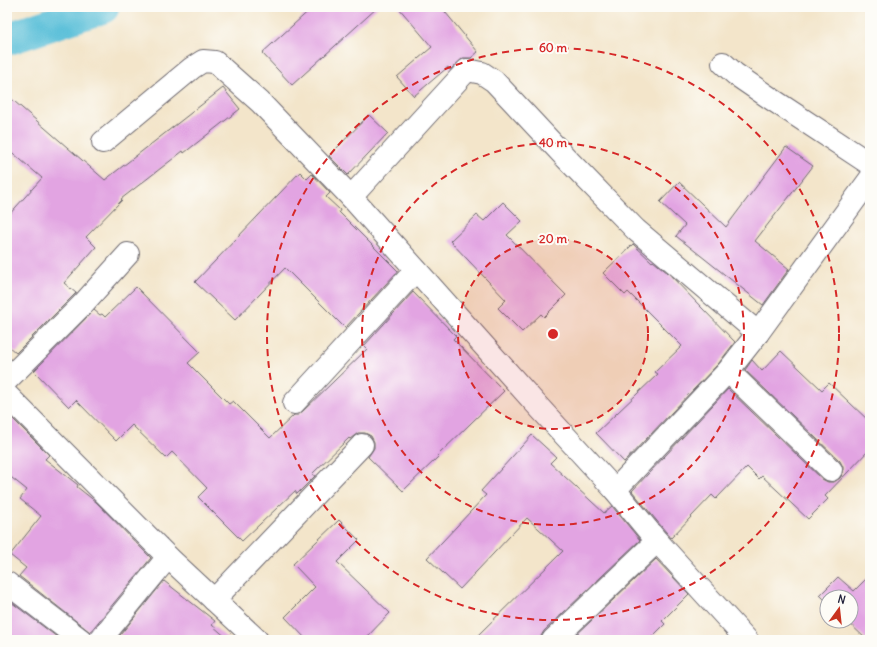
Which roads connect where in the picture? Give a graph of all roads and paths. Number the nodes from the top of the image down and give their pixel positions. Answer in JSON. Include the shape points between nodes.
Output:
{"nodes":[{"id":1,"x":723,"y":63,"type":"dead end"},
{"id":2,"x":103,"y":142,"type":"dead end"},
{"id":3,"x":870,"y":164,"type":"edge"},
{"id":4,"x":870,"y":179,"type":"edge"},
{"id":5,"x":351,"y":197,"type":"junction"},
{"id":6,"x":128,"y":254,"type":"dead end"},
{"id":7,"x":416,"y":270,"type":"junction"},
{"id":8,"x":758,"y":333,"type":"junction"},
{"id":9,"x":728,"y":371,"type":"junction"},
{"id":10,"x":7,"y":380,"type":"edge"},
{"id":11,"x":7,"y":395,"type":"edge"},
{"id":12,"x":294,"y":403,"type":"dead end"},
{"id":13,"x":362,"y":445,"type":"dead end"},
{"id":14,"x":831,"y":470,"type":"dead end"},
{"id":15,"x":615,"y":490,"type":"junction"},
{"id":16,"x":657,"y":541,"type":"junction"},
{"id":17,"x":168,"y":557,"type":"junction"},
{"id":18,"x":7,"y":583,"type":"edge"},
{"id":19,"x":214,"y":600,"type":"junction"},
{"id":20,"x":81,"y":640,"type":"edge"},
{"id":21,"x":100,"y":640,"type":"edge"},
{"id":22,"x":257,"y":640,"type":"edge"},
{"id":23,"x":553,"y":640,"type":"edge"},
{"id":24,"x":747,"y":640,"type":"edge"}],
"edges":[{"from":1,"to":3,"type":"street","via":[[770,98]]},
{"from":2,"to":5,"type":"street","via":[[192,68],[203,61],[215,62],[260,102]]},
{"from":4,"to":8,"type":"street"},
{"from":5,"to":7,"type":"street"},
{"from":5,"to":8,"type":"street","via":[[467,70],[482,73],[494,81],[636,230]]},
{"from":6,"to":10,"type":"street","via":[[77,310]]},
{"from":7,"to":12,"type":"street"},
{"from":7,"to":15,"type":"street"},
{"from":8,"to":9,"type":"street"},
{"from":9,"to":14,"type":"street"},
{"from":9,"to":15,"type":"street"},
{"from":11,"to":17,"type":"street"},
{"from":13,"to":19,"type":"street"},
{"from":15,"to":16,"type":"street"},
{"from":16,"to":23,"type":"street"},
{"from":16,"to":24,"type":"street"},
{"from":17,"to":19,"type":"street"},
{"from":17,"to":21,"type":"street"},
{"from":18,"to":20,"type":"street"},
{"from":19,"to":22,"type":"street"}]}
